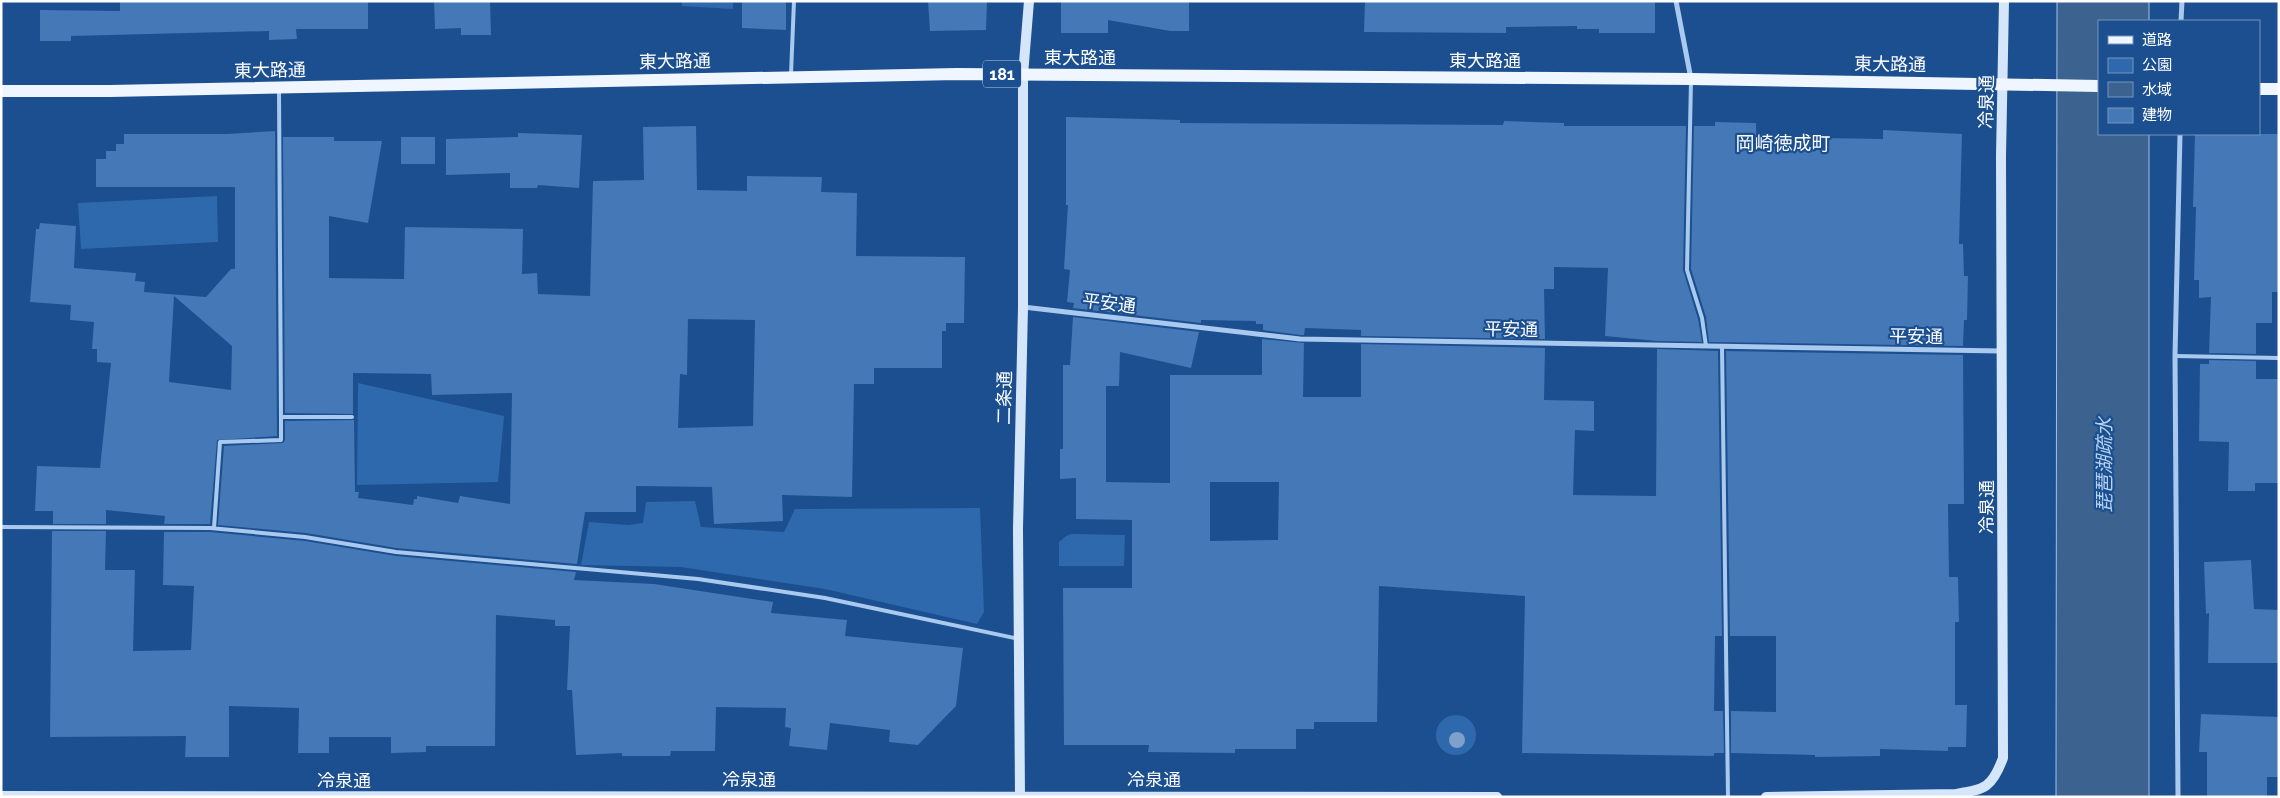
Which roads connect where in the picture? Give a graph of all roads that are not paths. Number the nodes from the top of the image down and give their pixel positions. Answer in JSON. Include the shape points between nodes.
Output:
{"nodes":[{"id":1,"x":794,"y":1,"type":"edge"},
{"id":2,"x":1029,"y":1,"type":"edge"},
{"id":3,"x":1676,"y":1,"type":"edge"},
{"id":4,"x":2004,"y":1,"type":"edge"},
{"id":5,"x":2182,"y":1,"type":"edge"},
{"id":6,"x":2181,"y":20,"type":"edge"},
{"id":7,"x":1023,"y":75,"type":"junction"},
{"id":8,"x":791,"y":77,"type":"junction"},
{"id":9,"x":1690,"y":79,"type":"junction"},
{"id":10,"x":2002,"y":83,"type":"junction"},
{"id":11,"x":2098,"y":86,"type":"edge"},
{"id":12,"x":279,"y":87,"type":"junction"},
{"id":13,"x":2260,"y":89,"type":"edge"},
{"id":14,"x":2279,"y":90,"type":"edge"},
{"id":15,"x":1,"y":91,"type":"edge"},
{"id":16,"x":2180,"y":135,"type":"edge"},
{"id":17,"x":1023,"y":307,"type":"junction"},
{"id":18,"x":1706,"y":346,"type":"junction"},
{"id":19,"x":1722,"y":347,"type":"junction"},
{"id":20,"x":2001,"y":351,"type":"junction"},
{"id":21,"x":2175,"y":356,"type":"junction"},
{"id":22,"x":2279,"y":358,"type":"edge"},
{"id":23,"x":281,"y":417,"type":"junction"},
{"id":24,"x":352,"y":417,"type":"dead end"},
{"id":25,"x":1,"y":526,"type":"edge"},
{"id":26,"x":214,"y":528,"type":"junction"},
{"id":27,"x":1019,"y":639,"type":"junction"},
{"id":28,"x":1,"y":796,"type":"edge"},
{"id":29,"x":1020,"y":796,"type":"edge"},
{"id":30,"x":1497,"y":797,"type":"edge"},
{"id":31,"x":1728,"y":797,"type":"edge"},
{"id":32,"x":1766,"y":797,"type":"edge"},
{"id":33,"x":2178,"y":797,"type":"edge"}],
"edges":[{"from":1,"to":8,"type":"lane"},
{"from":2,"to":7,"type":"street","name":"二条通"},
{"from":3,"to":9,"type":"street"},
{"from":4,"to":10,"type":"street","name":"冷泉通"},
{"from":5,"to":6,"type":"street"},
{"from":7,"to":8,"type":"main road","name":"東大路通","number":"181"},
{"from":7,"to":9,"type":"main road","name":"東大路通","number":"181"},
{"from":7,"to":17,"type":"street","name":"二条通"},
{"from":8,"to":12,"type":"main road","name":"東大路通","number":"181"},
{"from":9,"to":10,"type":"main road","name":"東大路通","number":"181"},
{"from":9,"to":18,"type":"lane","via":[[1687,270],[1702,318]]},
{"from":10,"to":11,"type":"main road","name":"東大路通","number":"181"},
{"from":10,"to":20,"type":"street","name":"冷泉通"},
{"from":12,"to":15,"type":"main road","name":"東大路通","number":"181","via":[[110,92]]},
{"from":12,"to":23,"type":"lane"},
{"from":13,"to":14,"type":"main road"},
{"from":16,"to":21,"type":"street"},
{"from":17,"to":18,"type":"street","name":"平安通","via":[[1300,339]]},
{"from":17,"to":27,"type":"street","name":"二条通"},
{"from":18,"to":19,"type":"street","name":"平安通"},
{"from":19,"to":20,"type":"street","name":"平安通"},
{"from":19,"to":31,"type":"lane"},
{"from":20,"to":32,"type":"street","name":"冷泉通","via":[[2002,758],[1996,778],[1981,790],[1956,794]]},
{"from":21,"to":22,"type":"lane"},
{"from":21,"to":33,"type":"street"},
{"from":23,"to":24,"type":"lane"},
{"from":23,"to":26,"type":"lane","via":[[281,440],[220,442]]},
{"from":25,"to":26,"type":"lane"},
{"from":26,"to":27,"type":"lane","via":[[304,537],[396,552],[698,579],[825,598]]},
{"from":27,"to":29,"type":"street","name":"二条通"},
{"from":28,"to":29,"type":"street","name":"冷泉通"},
{"from":29,"to":30,"type":"street","name":"冷泉通"}]}
